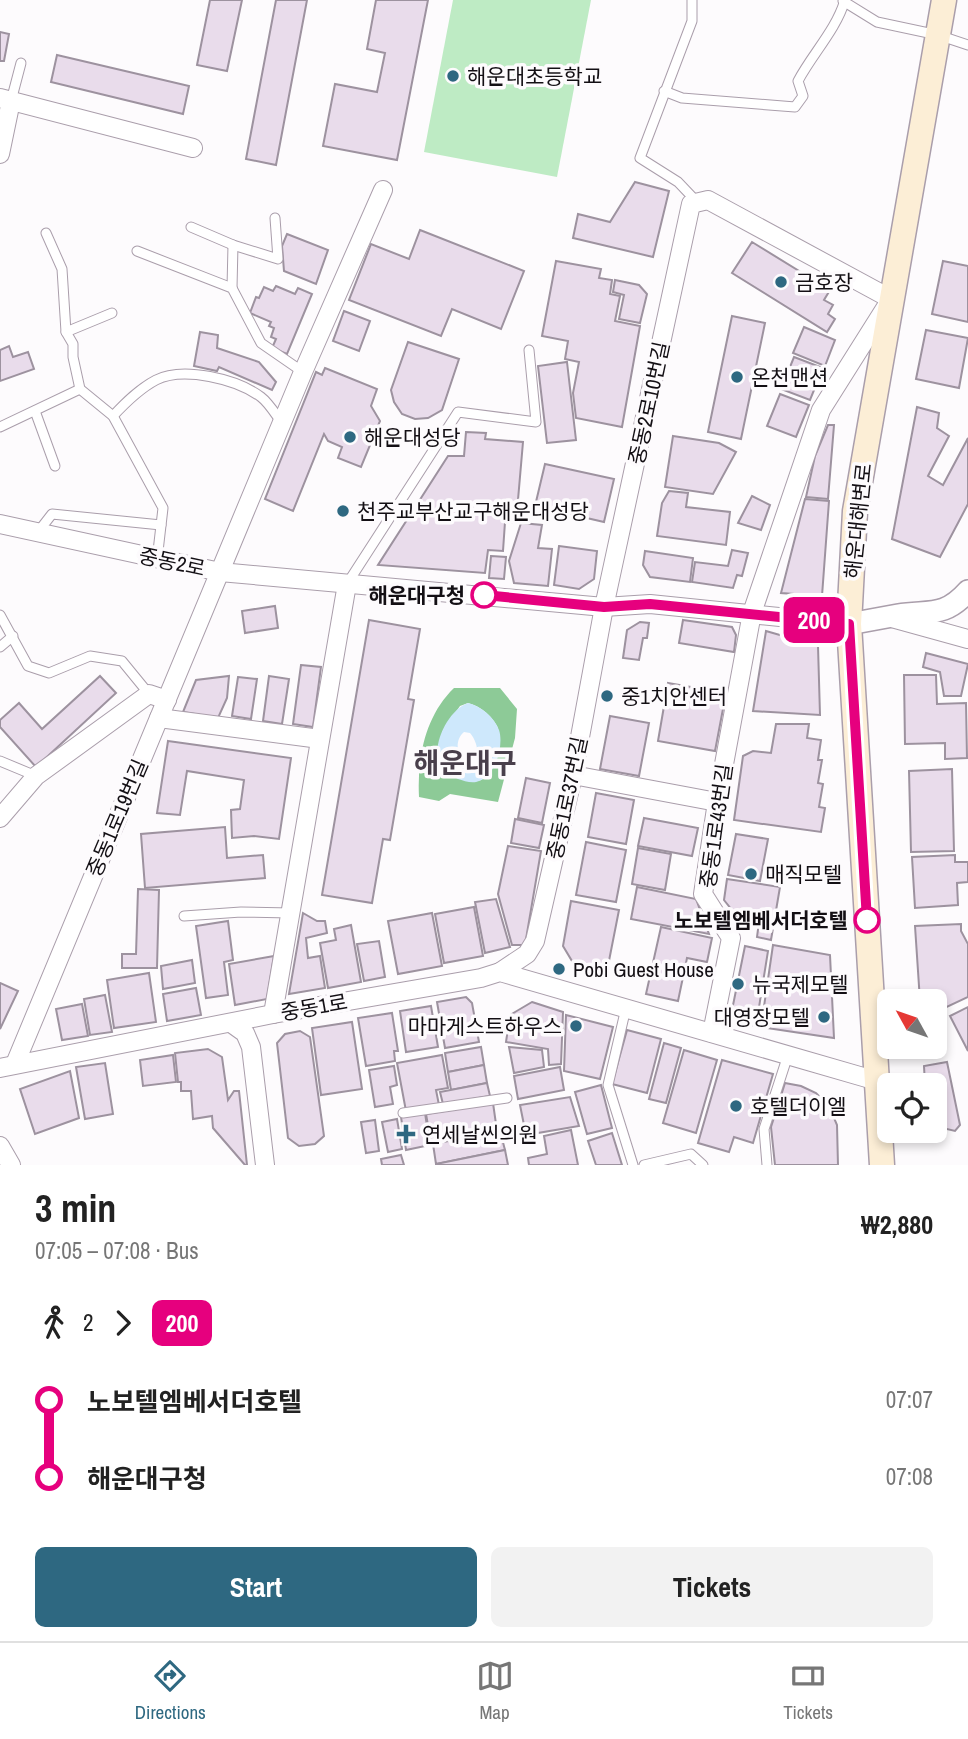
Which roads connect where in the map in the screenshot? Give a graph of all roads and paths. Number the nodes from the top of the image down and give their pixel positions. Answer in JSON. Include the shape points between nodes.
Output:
{"nodes":[{"id":1,"x":692,"y":0,"type":"edge"},
{"id":2,"x":944,"y":0,"type":"edge"},
{"id":3,"x":844,"y":1,"type":"edge"},
{"id":4,"x":938,"y":35,"type":"junction"},
{"id":5,"x":968,"y":46,"type":"edge"},
{"id":6,"x":21,"y":62,"type":"dead end"},
{"id":7,"x":664,"y":91,"type":"junction"},
{"id":8,"x":5,"y":99,"type":"edge"},
{"id":9,"x":193,"y":148,"type":"dead end"},
{"id":10,"x":0,"y":154,"type":"edge"},
{"id":11,"x":383,"y":190,"type":"dead end"},
{"id":12,"x":698,"y":203,"type":"junction"},
{"id":13,"x":275,"y":219,"type":"dead end"},
{"id":14,"x":191,"y":227,"type":"dead end"},
{"id":15,"x":47,"y":233,"type":"dead end"},
{"id":16,"x":233,"y":245,"type":"junction"},
{"id":17,"x":137,"y":250,"type":"dead end"},
{"id":18,"x":232,"y":288,"type":"junction"},
{"id":19,"x":891,"y":299,"type":"junction"},
{"id":20,"x":111,"y":313,"type":"dead end"},
{"id":21,"x":66,"y":332,"type":"junction"},
{"id":22,"x":529,"y":350,"type":"dead end"},
{"id":23,"x":303,"y":372,"type":"junction"},
{"id":24,"x":80,"y":389,"type":"junction"},
{"id":25,"x":35,"y":411,"type":"junction"},
{"id":26,"x":113,"y":415,"type":"junction"},
{"id":27,"x":282,"y":423,"type":"junction"},
{"id":28,"x":0,"y":427,"type":"edge"},
{"id":29,"x":55,"y":466,"type":"dead end"},
{"id":30,"x":0,"y":524,"type":"edge"},
{"id":31,"x":161,"y":524,"type":"junction"},
{"id":32,"x":38,"y":532,"type":"junction"},
{"id":33,"x":157,"y":560,"type":"junction"},
{"id":34,"x":220,"y":572,"type":"junction"},
{"id":35,"x":347,"y":584,"type":"junction"},
{"id":36,"x":968,"y":591,"type":"edge"},
{"id":37,"x":604,"y":607,"type":"junction"},
{"id":38,"x":752,"y":613,"type":"junction"},
{"id":39,"x":0,"y":615,"type":"edge"},
{"id":40,"x":889,"y":618,"type":"junction"},
{"id":41,"x":849,"y":624,"type":"junction"},
{"id":42,"x":13,"y":636,"type":"junction"},
{"id":43,"x":968,"y":639,"type":"edge"},
{"id":44,"x":0,"y":647,"type":"edge"},
{"id":45,"x":149,"y":694,"type":"junction"},
{"id":46,"x":167,"y":700,"type":"junction"},
{"id":47,"x":159,"y":718,"type":"junction"},
{"id":48,"x":320,"y":739,"type":"junction"},
{"id":49,"x":0,"y":761,"type":"edge"},
{"id":50,"x":573,"y":775,"type":"junction"},
{"id":51,"x":36,"y":776,"type":"junction"},
{"id":52,"x":717,"y":802,"type":"junction"},
{"id":53,"x":0,"y":818,"type":"edge"},
{"id":54,"x":291,"y":913,"type":"junction"},
{"id":55,"x":184,"y":916,"type":"dead end"},
{"id":56,"x":500,"y":972,"type":"junction"},
{"id":57,"x":626,"y":1008,"type":"junction"},
{"id":58,"x":273,"y":1014,"type":"junction"},
{"id":59,"x":231,"y":1023,"type":"junction"},
{"id":60,"x":712,"y":1033,"type":"junction"},
{"id":61,"x":788,"y":1055,"type":"junction"},
{"id":62,"x":7,"y":1066,"type":"edge"},
{"id":63,"x":877,"y":1081,"type":"joint"},
{"id":64,"x":507,"y":1098,"type":"dead end"},
{"id":65,"x":403,"y":1114,"type":"dead end"},
{"id":66,"x":881,"y":1143,"type":"edge"},
{"id":67,"x":0,"y":1146,"type":"edge"},
{"id":68,"x":10,"y":1165,"type":"edge"},
{"id":69,"x":265,"y":1165,"type":"edge"},
{"id":70,"x":633,"y":1165,"type":"edge"},
{"id":71,"x":644,"y":1165,"type":"edge"},
{"id":72,"x":702,"y":1165,"type":"edge"},
{"id":73,"x":767,"y":1165,"type":"edge"},
{"id":74,"x":882,"y":1165,"type":"edge"}],
"edges":[{"from":1,"to":7,"type":"lane","via":[[692,21]]},
{"from":2,"to":4,"type":"main road","name":"해운대해변로"},
{"from":3,"to":4,"type":"lane","via":[[877,22]]},
{"from":3,"to":7,"type":"lane","via":[[839,19],[798,81],[803,96],[795,107],[682,98]]},
{"from":4,"to":5,"type":"lane"},
{"from":4,"to":19,"type":"main road","name":"해운대해변로"},
{"from":6,"to":8,"type":"lane"},
{"from":7,"to":12,"type":"lane","via":[[640,158],[678,182]]},
{"from":8,"to":9,"type":"street"},
{"from":8,"to":10,"type":"street"},
{"from":11,"to":23,"type":"street","name":"중동1로19번길"},
{"from":12,"to":19,"type":"street","via":[[708,200]]},
{"from":12,"to":37,"type":"street","name":"중동2로10번길","via":[[691,204]]},
{"from":13,"to":16,"type":"lane","via":[[278,259]]},
{"from":14,"to":16,"type":"lane"},
{"from":15,"to":21,"type":"lane","via":[[62,269]]},
{"from":16,"to":18,"type":"lane"},
{"from":17,"to":18,"type":"lane"},
{"from":18,"to":23,"type":"lane","via":[[261,343]]},
{"from":19,"to":38,"type":"street","name":"해운대해변로","via":[[821,410]]},
{"from":19,"to":41,"type":"main road","name":"해운대해변로","via":[[855,511]]},
{"from":20,"to":21,"type":"lane"},
{"from":21,"to":24,"type":"lane","via":[[74,344]]},
{"from":22,"to":35,"type":"lane","via":[[536,422],[458,412]]},
{"from":23,"to":27,"type":"street","name":"중동1로19번길"},
{"from":24,"to":25,"type":"lane"},
{"from":24,"to":26,"type":"lane"},
{"from":25,"to":28,"type":"lane"},
{"from":25,"to":29,"type":"lane"},
{"from":26,"to":27,"type":"lane","via":[[158,379],[178,375],[217,377],[261,398]]},
{"from":26,"to":31,"type":"lane","via":[[163,508]]},
{"from":27,"to":34,"type":"street","name":"중동1로19번길"},
{"from":30,"to":32,"type":"street","name":"중동2로"},
{"from":31,"to":32,"type":"lane","via":[[52,514]]},
{"from":31,"to":33,"type":"lane"},
{"from":32,"to":33,"type":"street","name":"중동2로"},
{"from":33,"to":34,"type":"street","name":"중동2로"},
{"from":34,"to":35,"type":"street","name":"중동2로"},
{"from":34,"to":46,"type":"street","name":"중동1로19번길"},
{"from":35,"to":37,"type":"street","name":"중동2로"},
{"from":35,"to":48,"type":"street"},
{"from":36,"to":40,"type":"street","via":[[950,608],[935,614]]},
{"from":37,"to":38,"type":"street","name":"중동2로","via":[[650,604]]},
{"from":37,"to":50,"type":"street","name":"중동1로37번길"},
{"from":38,"to":41,"type":"street","name":"중동2로"},
{"from":38,"to":52,"type":"street","name":"중동1로43번길"},
{"from":39,"to":42,"type":"lane"},
{"from":40,"to":41,"type":"street"},
{"from":40,"to":43,"type":"street"},
{"from":41,"to":63,"type":"main road","name":"해운대해변로"},
{"from":42,"to":44,"type":"lane"},
{"from":42,"to":45,"type":"lane","via":[[28,666],[50,673],[90,656],[122,661]]},
{"from":45,"to":46,"type":"street"},
{"from":45,"to":51,"type":"street"},
{"from":46,"to":47,"type":"street","name":"중동1로19번길"},
{"from":47,"to":48,"type":"street"},
{"from":47,"to":62,"type":"street","name":"중동1로19번길"},
{"from":48,"to":54,"type":"street"},
{"from":49,"to":51,"type":"lane"},
{"from":50,"to":52,"type":"street"},
{"from":50,"to":56,"type":"street","name":"중동1로37번길","via":[[536,941],[527,954]]},
{"from":51,"to":53,"type":"street"},
{"from":52,"to":60,"type":"street","name":"중동1로43번길","via":[[703,894],[731,937]]},
{"from":54,"to":55,"type":"lane"},
{"from":54,"to":58,"type":"street"},
{"from":56,"to":57,"type":"street"},
{"from":56,"to":58,"type":"street","name":"중동1로"},
{"from":57,"to":60,"type":"street"},
{"from":57,"to":70,"type":"lane","via":[[608,1085]]},
{"from":58,"to":59,"type":"street","name":"중동1로"},
{"from":59,"to":62,"type":"street","name":"중동1로"},
{"from":59,"to":69,"type":"street","via":[[244,1033],[251,1047]]},
{"from":60,"to":61,"type":"street"},
{"from":61,"to":63,"type":"street"},
{"from":61,"to":73,"type":"lane","via":[[764,1129]]},
{"from":64,"to":65,"type":"lane"},
{"from":66,"to":74,"type":"main road","name":"해운대해변로"},
{"from":67,"to":68,"type":"street"},
{"from":71,"to":72,"type":"lane","via":[[691,1154]]}]}
